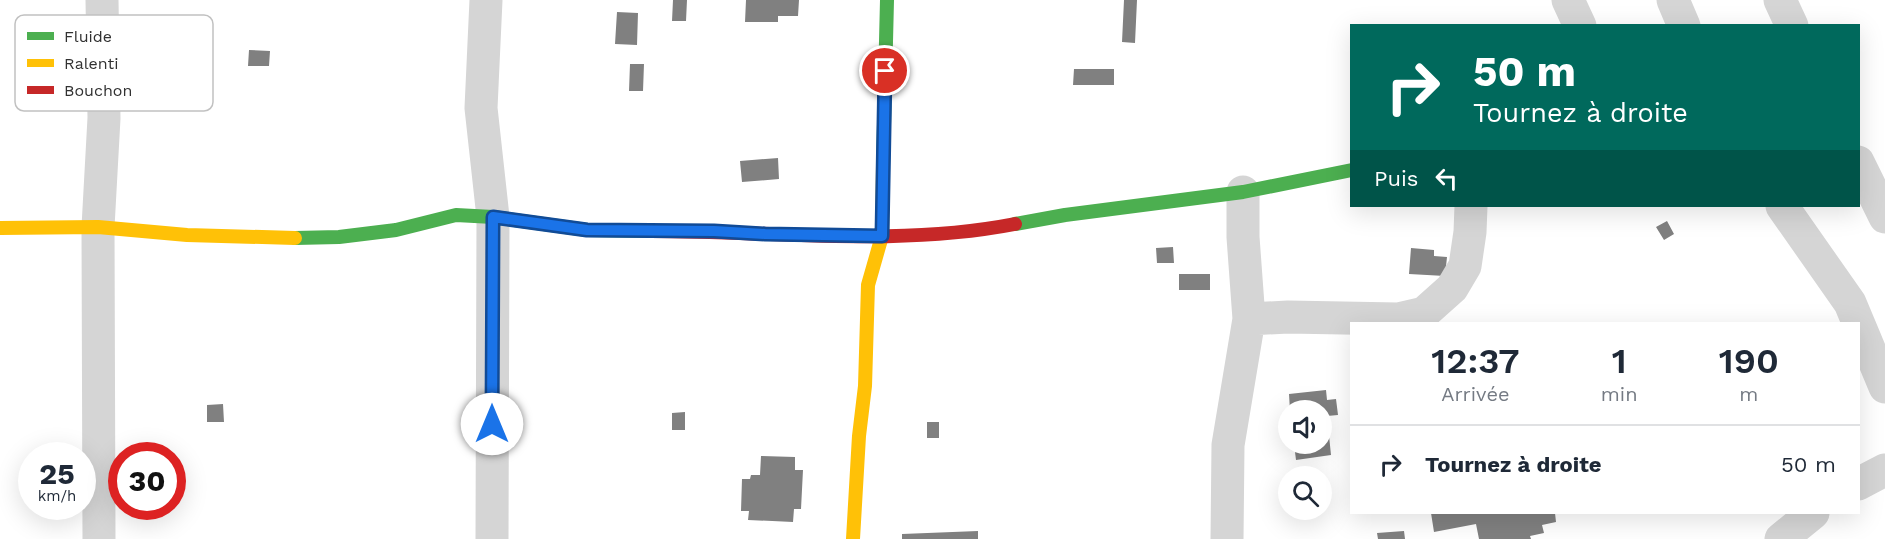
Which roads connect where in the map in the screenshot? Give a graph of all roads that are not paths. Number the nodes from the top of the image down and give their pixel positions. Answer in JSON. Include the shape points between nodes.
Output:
{"nodes":[{"id":1,"x":102,"y":0,"type":"edge"},
{"id":2,"x":486,"y":0,"type":"edge"},
{"id":3,"x":886,"y":0,"type":"edge"},
{"id":4,"x":1569,"y":0,"type":"edge"},
{"id":5,"x":1780,"y":0,"type":"edge"},
{"id":6,"x":102,"y":15,"type":"edge"},
{"id":7,"x":1579,"y":24,"type":"edge"},
{"id":8,"x":1791,"y":24,"type":"edge"},
{"id":9,"x":104,"y":111,"type":"edge"},
{"id":10,"x":1860,"y":166,"type":"edge"},
{"id":11,"x":1350,"y":170,"type":"edge"},
{"id":12,"x":1243,"y":192,"type":"junction"},
{"id":13,"x":1471,"y":207,"type":"edge"},
{"id":14,"x":1783,"y":207,"type":"edge"},
{"id":15,"x":493,"y":217,"type":"junction"},
{"id":16,"x":1885,"y":217,"type":"edge"},
{"id":17,"x":98,"y":227,"type":"junction"},
{"id":18,"x":0,"y":228,"type":"edge"},
{"id":19,"x":882,"y":236,"type":"junction"},
{"id":20,"x":1249,"y":319,"type":"junction"},
{"id":21,"x":1858,"y":322,"type":"edge"},
{"id":22,"x":1860,"y":327,"type":"edge"},
{"id":23,"x":1885,"y":387,"type":"edge"},
{"id":24,"x":1885,"y":470,"type":"edge"},
{"id":25,"x":1860,"y":483,"type":"edge"},
{"id":26,"x":1812,"y":514,"type":"edge"},
{"id":27,"x":99,"y":539,"type":"edge"},
{"id":28,"x":492,"y":539,"type":"edge"},
{"id":29,"x":854,"y":539,"type":"edge"},
{"id":30,"x":1227,"y":539,"type":"edge"},
{"id":31,"x":1781,"y":539,"type":"edge"}],
"edges":[{"from":1,"to":6,"type":"street"},
{"from":2,"to":15,"type":"street","via":[[481,108]]},
{"from":3,"to":19,"type":"street"},
{"from":4,"to":7,"type":"street"},
{"from":5,"to":8,"type":"street"},
{"from":9,"to":17,"type":"street"},
{"from":10,"to":16,"type":"street"},
{"from":11,"to":12,"type":"street"},
{"from":12,"to":19,"type":"street","via":[[1065,215],[975,232]]},
{"from":12,"to":20,"type":"street"},
{"from":13,"to":20,"type":"street","via":[[1465,266],[1452,288],[1424,313],[1398,319]]},
{"from":14,"to":21,"type":"street","via":[[1850,303]]},
{"from":15,"to":17,"type":"street","via":[[456,215],[385,232],[339,237],[187,235]]},
{"from":15,"to":19,"type":"street","via":[[587,230]]},
{"from":15,"to":28,"type":"street"},
{"from":17,"to":18,"type":"street"},
{"from":17,"to":27,"type":"street"},
{"from":19,"to":29,"type":"street","via":[[868,285]]},
{"from":20,"to":30,"type":"street","via":[[1228,445]]},
{"from":22,"to":23,"type":"street"},
{"from":24,"to":25,"type":"street"},
{"from":26,"to":31,"type":"street"}]}
